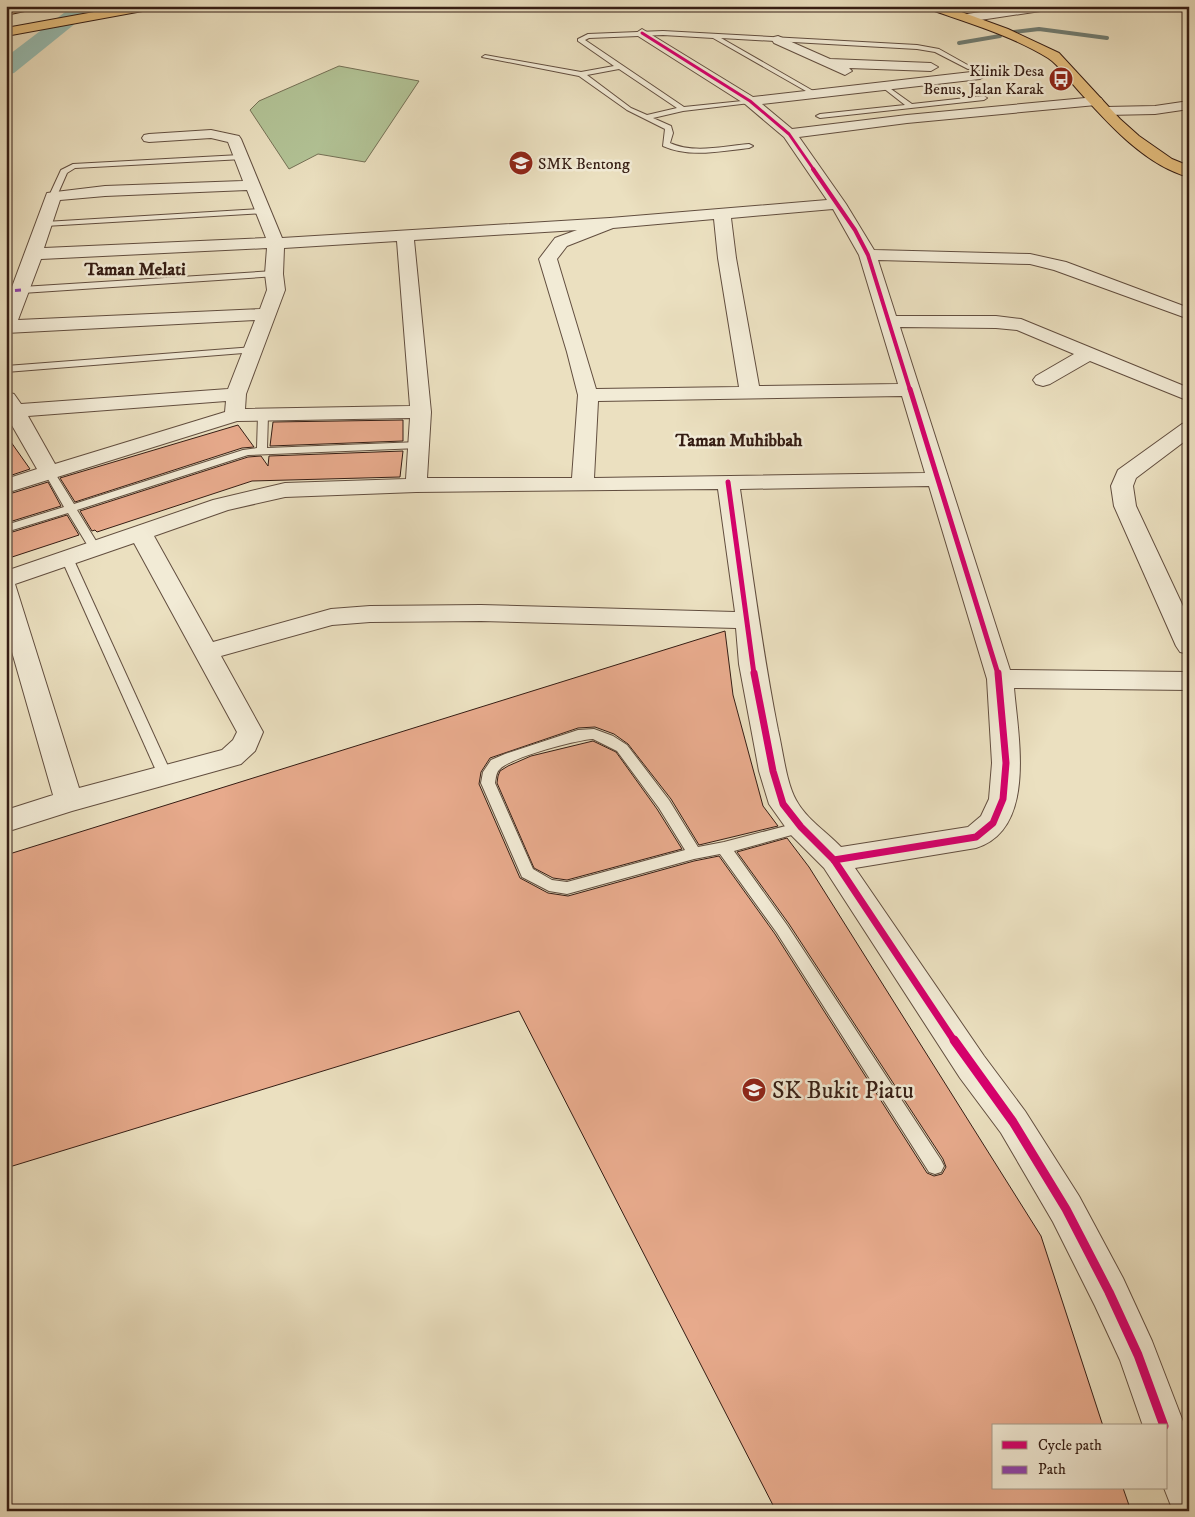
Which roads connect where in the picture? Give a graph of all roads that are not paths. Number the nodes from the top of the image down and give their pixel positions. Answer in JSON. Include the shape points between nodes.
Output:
{"nodes":[{"id":1,"x":111,"y":6,"type":"edge"},
{"id":2,"x":148,"y":6,"type":"edge"},
{"id":3,"x":933,"y":6,"type":"edge"},
{"id":4,"x":1047,"y":6,"type":"edge"},
{"id":5,"x":33,"y":10,"type":"edge"},
{"id":6,"x":6,"y":11,"type":"edge"},
{"id":7,"x":967,"y":18,"type":"junction"},
{"id":8,"x":6,"y":19,"type":"edge"},
{"id":9,"x":6,"y":25,"type":"edge"},
{"id":10,"x":6,"y":32,"type":"edge"},
{"id":11,"x":642,"y":33,"type":"junction"},
{"id":12,"x":713,"y":36,"type":"junction"},
{"id":13,"x":778,"y":40,"type":"junction"},
{"id":14,"x":485,"y":57,"type":"dead end"},
{"id":15,"x":830,"y":63,"type":"junction"},
{"id":16,"x":619,"y":67,"type":"junction"},
{"id":17,"x":975,"y":72,"type":"junction"},
{"id":18,"x":582,"y":74,"type":"junction"},
{"id":19,"x":878,"y":86,"type":"junction"},
{"id":20,"x":812,"y":93,"type":"junction"},
{"id":21,"x":984,"y":98,"type":"joint"},
{"id":22,"x":750,"y":101,"type":"junction"},
{"id":23,"x":1189,"y":105,"type":"edge"},
{"id":24,"x":911,"y":106,"type":"junction"},
{"id":25,"x":1101,"y":106,"type":"junction"},
{"id":26,"x":683,"y":109,"type":"junction"},
{"id":27,"x":820,"y":116,"type":"dead end"},
{"id":28,"x":644,"y":118,"type":"junction"},
{"id":29,"x":789,"y":134,"type":"junction"},
{"id":30,"x":150,"y":138,"type":"dead end"},
{"id":31,"x":749,"y":146,"type":"dead end"},
{"id":32,"x":240,"y":157,"type":"junction"},
{"id":33,"x":1189,"y":172,"type":"edge"},
{"id":34,"x":254,"y":185,"type":"junction"},
{"id":35,"x":53,"y":196,"type":"junction"},
{"id":36,"x":838,"y":204,"type":"junction"},
{"id":37,"x":262,"y":211,"type":"junction"},
{"id":38,"x":722,"y":214,"type":"junction"},
{"id":39,"x":610,"y":223,"type":"junction"},
{"id":40,"x":45,"y":224,"type":"junction"},
{"id":41,"x":406,"y":235,"type":"junction"},
{"id":42,"x":276,"y":243,"type":"junction"},
{"id":43,"x":34,"y":254,"type":"junction"},
{"id":44,"x":868,"y":255,"type":"junction"},
{"id":45,"x":274,"y":274,"type":"junction"},
{"id":46,"x":22,"y":290,"type":"junction"},
{"id":47,"x":267,"y":314,"type":"junction"},
{"id":48,"x":1189,"y":314,"type":"edge"},
{"id":49,"x":890,"y":321,"type":"junction"},
{"id":50,"x":6,"y":326,"type":"edge"},
{"id":51,"x":254,"y":350,"type":"junction"},
{"id":52,"x":1088,"y":353,"type":"junction"},
{"id":53,"x":6,"y":369,"type":"edge"},
{"id":54,"x":1043,"y":380,"type":"dead end"},
{"id":55,"x":910,"y":390,"type":"junction"},
{"id":56,"x":750,"y":392,"type":"junction"},
{"id":57,"x":236,"y":394,"type":"junction"},
{"id":58,"x":588,"y":394,"type":"junction"},
{"id":59,"x":1189,"y":394,"type":"edge"},
{"id":60,"x":9,"y":404,"type":"edge"},
{"id":61,"x":421,"y":412,"type":"junction"},
{"id":62,"x":263,"y":414,"type":"junction"},
{"id":63,"x":235,"y":415,"type":"junction"},
{"id":64,"x":1189,"y":428,"type":"edge"},
{"id":65,"x":419,"y":445,"type":"junction"},
{"id":66,"x":262,"y":450,"type":"junction"},
{"id":67,"x":49,"y":472,"type":"junction"},
{"id":68,"x":936,"y":479,"type":"junction"},
{"id":69,"x":728,"y":482,"type":"junction"},
{"id":70,"x":583,"y":484,"type":"junction"},
{"id":71,"x":416,"y":485,"type":"junction"},
{"id":72,"x":6,"y":486,"type":"edge"},
{"id":73,"x":71,"y":508,"type":"junction"},
{"id":74,"x":6,"y":529,"type":"edge"},
{"id":75,"x":140,"y":532,"type":"junction"},
{"id":76,"x":95,"y":549,"type":"junction"},
{"id":77,"x":67,"y":558,"type":"junction"},
{"id":78,"x":6,"y":579,"type":"edge"},
{"id":79,"x":6,"y":588,"type":"edge"},
{"id":80,"x":748,"y":620,"type":"junction"},
{"id":81,"x":1189,"y":646,"type":"edge"},
{"id":82,"x":207,"y":652,"type":"junction"},
{"id":83,"x":1000,"y":679,"type":"junction"},
{"id":84,"x":1189,"y":681,"type":"edge"},
{"id":85,"x":164,"y":775,"type":"junction"},
{"id":86,"x":69,"y":801,"type":"junction"},
{"id":87,"x":6,"y":821,"type":"edge"},
{"id":88,"x":801,"y":827,"type":"junction"},
{"id":89,"x":724,"y":848,"type":"junction"},
{"id":90,"x":694,"y":853,"type":"junction"},
{"id":91,"x":834,"y":860,"type":"junction"},
{"id":92,"x":935,"y":1166,"type":"dead end"},
{"id":93,"x":1163,"y":1424,"type":"edge"},
{"id":94,"x":1168,"y":1437,"type":"edge"},
{"id":95,"x":1189,"y":1498,"type":"edge"}],
"edges":[{"from":1,"to":9,"type":"main road"},
{"from":2,"to":10,"type":"main road"},
{"from":3,"to":7,"type":"main road"},
{"from":4,"to":7,"type":"street"},
{"from":5,"to":6,"type":"main road"},
{"from":5,"to":8,"type":"main road"},
{"from":7,"to":25,"type":"main road","via":[[1054,56]]},
{"from":11,"to":12,"type":"lane"},
{"from":11,"to":16,"type":"lane","via":[[588,36],[580,40]]},
{"from":11,"to":22,"type":"street"},
{"from":12,"to":13,"type":"lane"},
{"from":12,"to":20,"type":"lane"},
{"from":13,"to":15,"type":"street"},
{"from":13,"to":17,"type":"lane","via":[[929,48],[943,52]]},
{"from":14,"to":18,"type":"lane"},
{"from":15,"to":17,"type":"street"},
{"from":15,"to":19,"type":"street"},
{"from":16,"to":18,"type":"lane"},
{"from":16,"to":26,"type":"lane"},
{"from":17,"to":19,"type":"street"},
{"from":17,"to":21,"type":"street","via":[[988,93]]},
{"from":18,"to":28,"type":"lane"},
{"from":19,"to":20,"type":"street"},
{"from":19,"to":24,"type":"lane"},
{"from":20,"to":22,"type":"street"},
{"from":21,"to":24,"type":"lane"},
{"from":22,"to":26,"type":"lane"},
{"from":22,"to":29,"type":"street"},
{"from":23,"to":25,"type":"street","via":[[1155,110]]},
{"from":24,"to":27,"type":"lane"},
{"from":25,"to":29,"type":"street","via":[[954,114]]},
{"from":25,"to":33,"type":"main road","via":[[1148,150]]},
{"from":26,"to":28,"type":"lane"},
{"from":28,"to":31,"type":"lane","via":[[668,128],[666,144],[670,147],[686,150]]},
{"from":29,"to":36,"type":"street"},
{"from":30,"to":32,"type":"street","via":[[229,136],[234,139]]},
{"from":32,"to":34,"type":"street"},
{"from":32,"to":35,"type":"lane","via":[[73,166],[64,172]]},
{"from":34,"to":35,"type":"street"},
{"from":34,"to":37,"type":"street"},
{"from":35,"to":40,"type":"street"},
{"from":36,"to":38,"type":"street"},
{"from":36,"to":44,"type":"street"},
{"from":37,"to":40,"type":"lane"},
{"from":37,"to":42,"type":"street"},
{"from":38,"to":39,"type":"street"},
{"from":38,"to":56,"type":"street"},
{"from":39,"to":41,"type":"street"},
{"from":39,"to":58,"type":"street","via":[[561,242],[548,259]]},
{"from":40,"to":43,"type":"street"},
{"from":41,"to":42,"type":"street"},
{"from":41,"to":61,"type":"street"},
{"from":42,"to":43,"type":"street"},
{"from":42,"to":45,"type":"street"},
{"from":43,"to":46,"type":"street"},
{"from":44,"to":48,"type":"street","via":[[1030,259],[1060,266]]},
{"from":44,"to":49,"type":"street"},
{"from":45,"to":46,"type":"lane"},
{"from":45,"to":47,"type":"street","via":[[276,290]]},
{"from":46,"to":50,"type":"street"},
{"from":47,"to":50,"type":"street"},
{"from":47,"to":51,"type":"street"},
{"from":49,"to":52,"type":"street","via":[[1010,323]]},
{"from":49,"to":55,"type":"street"},
{"from":51,"to":53,"type":"lane"},
{"from":51,"to":57,"type":"street"},
{"from":52,"to":54,"type":"street"},
{"from":52,"to":59,"type":"street"},
{"from":55,"to":56,"type":"street"},
{"from":55,"to":68,"type":"street"},
{"from":56,"to":58,"type":"street"},
{"from":57,"to":60,"type":"street"},
{"from":57,"to":63,"type":"street"},
{"from":58,"to":70,"type":"street"},
{"from":60,"to":67,"type":"street"},
{"from":61,"to":62,"type":"street"},
{"from":61,"to":65,"type":"street"},
{"from":62,"to":63,"type":"street"},
{"from":62,"to":66,"type":"lane"},
{"from":63,"to":67,"type":"street"},
{"from":64,"to":81,"type":"street","via":[[1126,475],[1122,486],[1125,506]]},
{"from":65,"to":66,"type":"lane"},
{"from":65,"to":71,"type":"street"},
{"from":66,"to":73,"type":"lane","via":[[233,455]]},
{"from":67,"to":72,"type":"street"},
{"from":67,"to":73,"type":"lane"},
{"from":68,"to":69,"type":"street"},
{"from":68,"to":83,"type":"street"},
{"from":69,"to":70,"type":"street"},
{"from":69,"to":80,"type":"street"},
{"from":70,"to":71,"type":"street"},
{"from":71,"to":75,"type":"street","via":[[269,492],[221,504]]},
{"from":73,"to":74,"type":"lane"},
{"from":73,"to":76,"type":"lane"},
{"from":75,"to":76,"type":"street"},
{"from":75,"to":82,"type":"street"},
{"from":76,"to":77,"type":"street"},
{"from":77,"to":78,"type":"street"},
{"from":77,"to":85,"type":"lane"},
{"from":79,"to":86,"type":"street"},
{"from":80,"to":82,"type":"street","via":[[370,614],[331,617]]},
{"from":80,"to":88,"type":"street","via":[[752,664],[773,771],[783,804]]},
{"from":82,"to":85,"type":"street","via":[[250,732],[248,741],[231,757]]},
{"from":83,"to":84,"type":"street"},
{"from":83,"to":91,"type":"street","via":[[1006,764],[1004,799],[993,823],[976,837]]},
{"from":85,"to":86,"type":"street"},
{"from":86,"to":87,"type":"street"},
{"from":88,"to":89,"type":"lane"},
{"from":88,"to":91,"type":"street"},
{"from":89,"to":90,"type":"lane"},
{"from":89,"to":92,"type":"lane","via":[[782,929]]},
{"from":90,"to":90,"type":"lane","via":[[664,804],[622,748],[608,739],[594,734],[578,735],[510,757],[496,764],[490,772],[488,783],[520,860],[527,873],[549,885],[567,888]]},
{"from":91,"to":93,"type":"street","via":[[972,1067],[1013,1122],[1066,1209],[1138,1355]]},
{"from":94,"to":95,"type":"street"}]}
